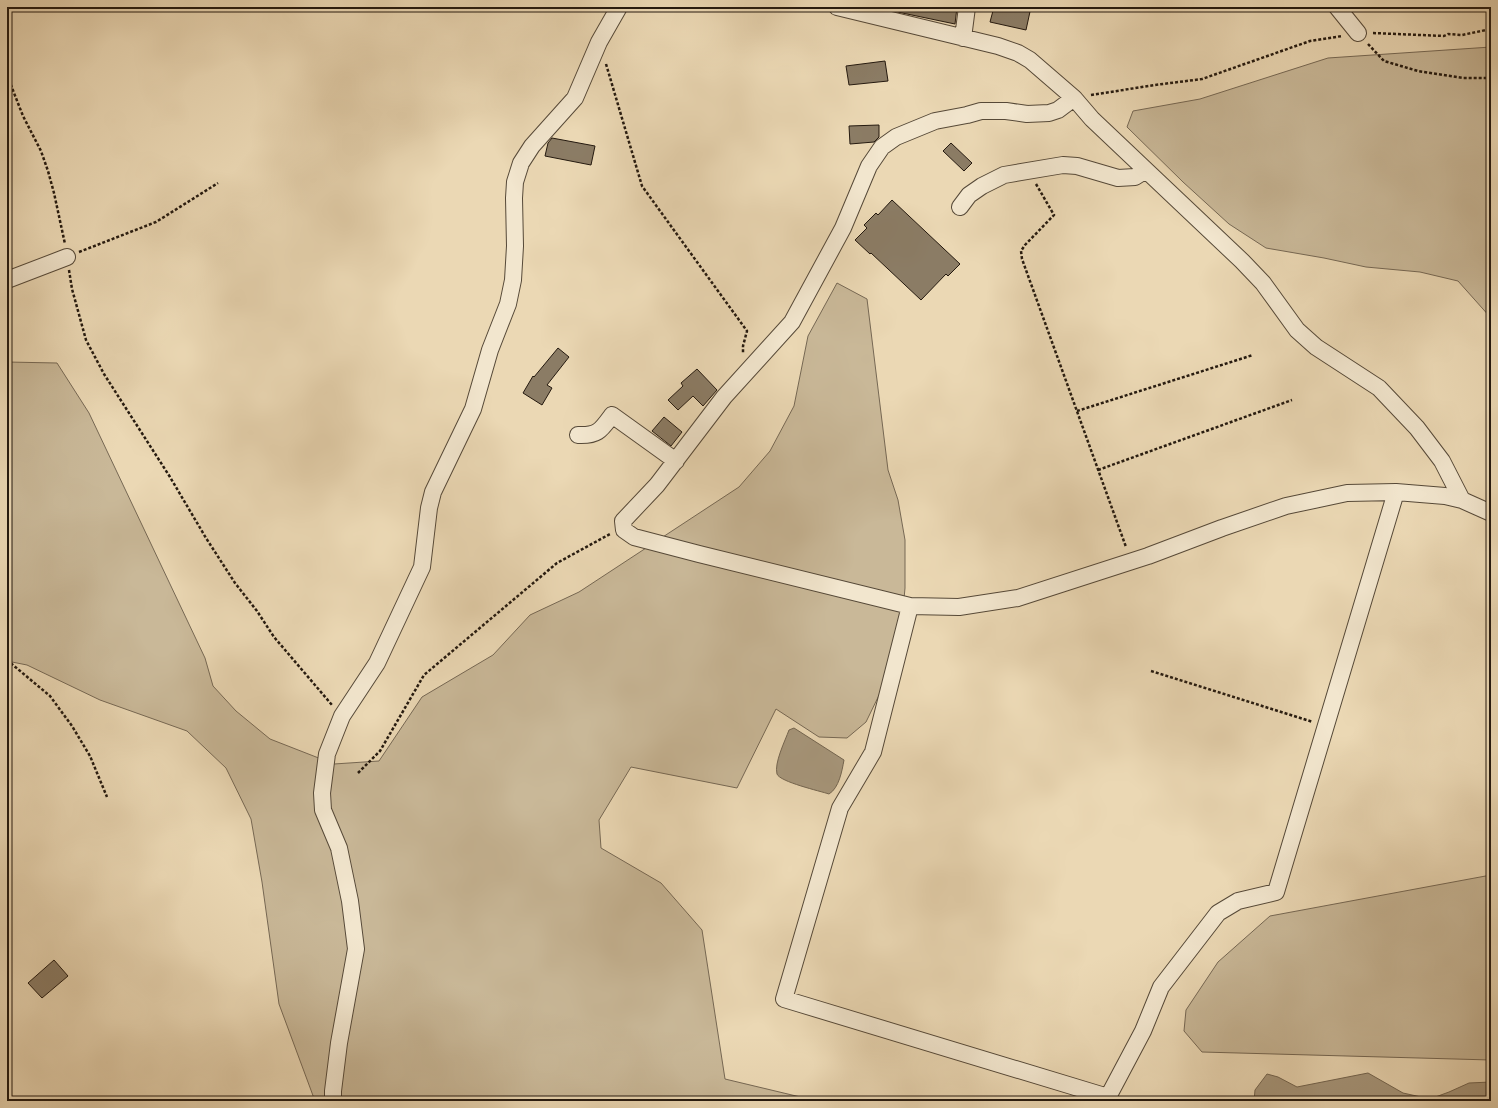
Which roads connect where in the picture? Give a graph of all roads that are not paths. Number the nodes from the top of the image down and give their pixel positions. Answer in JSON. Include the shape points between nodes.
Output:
{"nodes":[{"id":1,"x":619,"y":7,"type":"edge"},
{"id":2,"x":837,"y":7,"type":"edge"},
{"id":3,"x":967,"y":7,"type":"edge"},
{"id":4,"x":1337,"y":7,"type":"edge"},
{"id":5,"x":1358,"y":33,"type":"road end"},
{"id":6,"x":963,"y":38,"type":"junction"},
{"id":7,"x":1074,"y":98,"type":"junction"},
{"id":8,"x":1146,"y":170,"type":"junction"},
{"id":9,"x":960,"y":207,"type":"dead end"},
{"id":10,"x":67,"y":257,"type":"road end"},
{"id":11,"x":7,"y":280,"type":"edge"},
{"id":12,"x":578,"y":435,"type":"dead end"},
{"id":13,"x":676,"y":461,"type":"junction"},
{"id":14,"x":1396,"y":492,"type":"junction"},
{"id":15,"x":1462,"y":500,"type":"junction"},
{"id":16,"x":1491,"y":513,"type":"edge"},
{"id":17,"x":910,"y":606,"type":"junction"},
{"id":18,"x":333,"y":1101,"type":"edge"}],
"edges":[{"from":1,"to":18,"type":"street","via":[[599,42],[575,98],[532,146],[521,163],[515,182],[515,246],[513,280],[508,304],[490,350],[473,409],[433,492],[422,567],[377,663],[342,716],[327,754],[323,810],[339,848],[350,901],[356,949],[339,1043]]},
{"from":2,"to":6,"type":"street"},
{"from":3,"to":6,"type":"street"},
{"from":4,"to":5,"type":"street"},
{"from":6,"to":7,"type":"street","via":[[1018,53],[1030,60]]},
{"from":7,"to":8,"type":"street","via":[[1092,119]]},
{"from":7,"to":13,"type":"street","via":[[1058,110],[1049,113],[981,111],[935,121],[896,137],[882,147],[869,166],[843,228],[792,322],[724,397]]},
{"from":8,"to":9,"type":"street","via":[[1135,177],[1125,178],[1063,165],[1004,175],[969,195]]},
{"from":8,"to":15,"type":"street","via":[[1263,283],[1296,330],[1379,388],[1417,428],[1442,461]]},
{"from":10,"to":11,"type":"street"},
{"from":12,"to":13,"type":"street","via":[[587,436],[599,432],[612,415]]},
{"from":13,"to":17,"type":"street","via":[[623,521],[627,532],[699,554]]},
{"from":14,"to":15,"type":"street"},
{"from":14,"to":17,"type":"street","via":[[1347,493],[1286,506],[1018,598],[959,607]]},
{"from":14,"to":17,"type":"street","via":[[1276,892],[1238,901],[1218,913],[1161,987],[1143,1031],[1108,1097],[784,999],[840,808],[873,752]]},
{"from":15,"to":16,"type":"street"}]}
